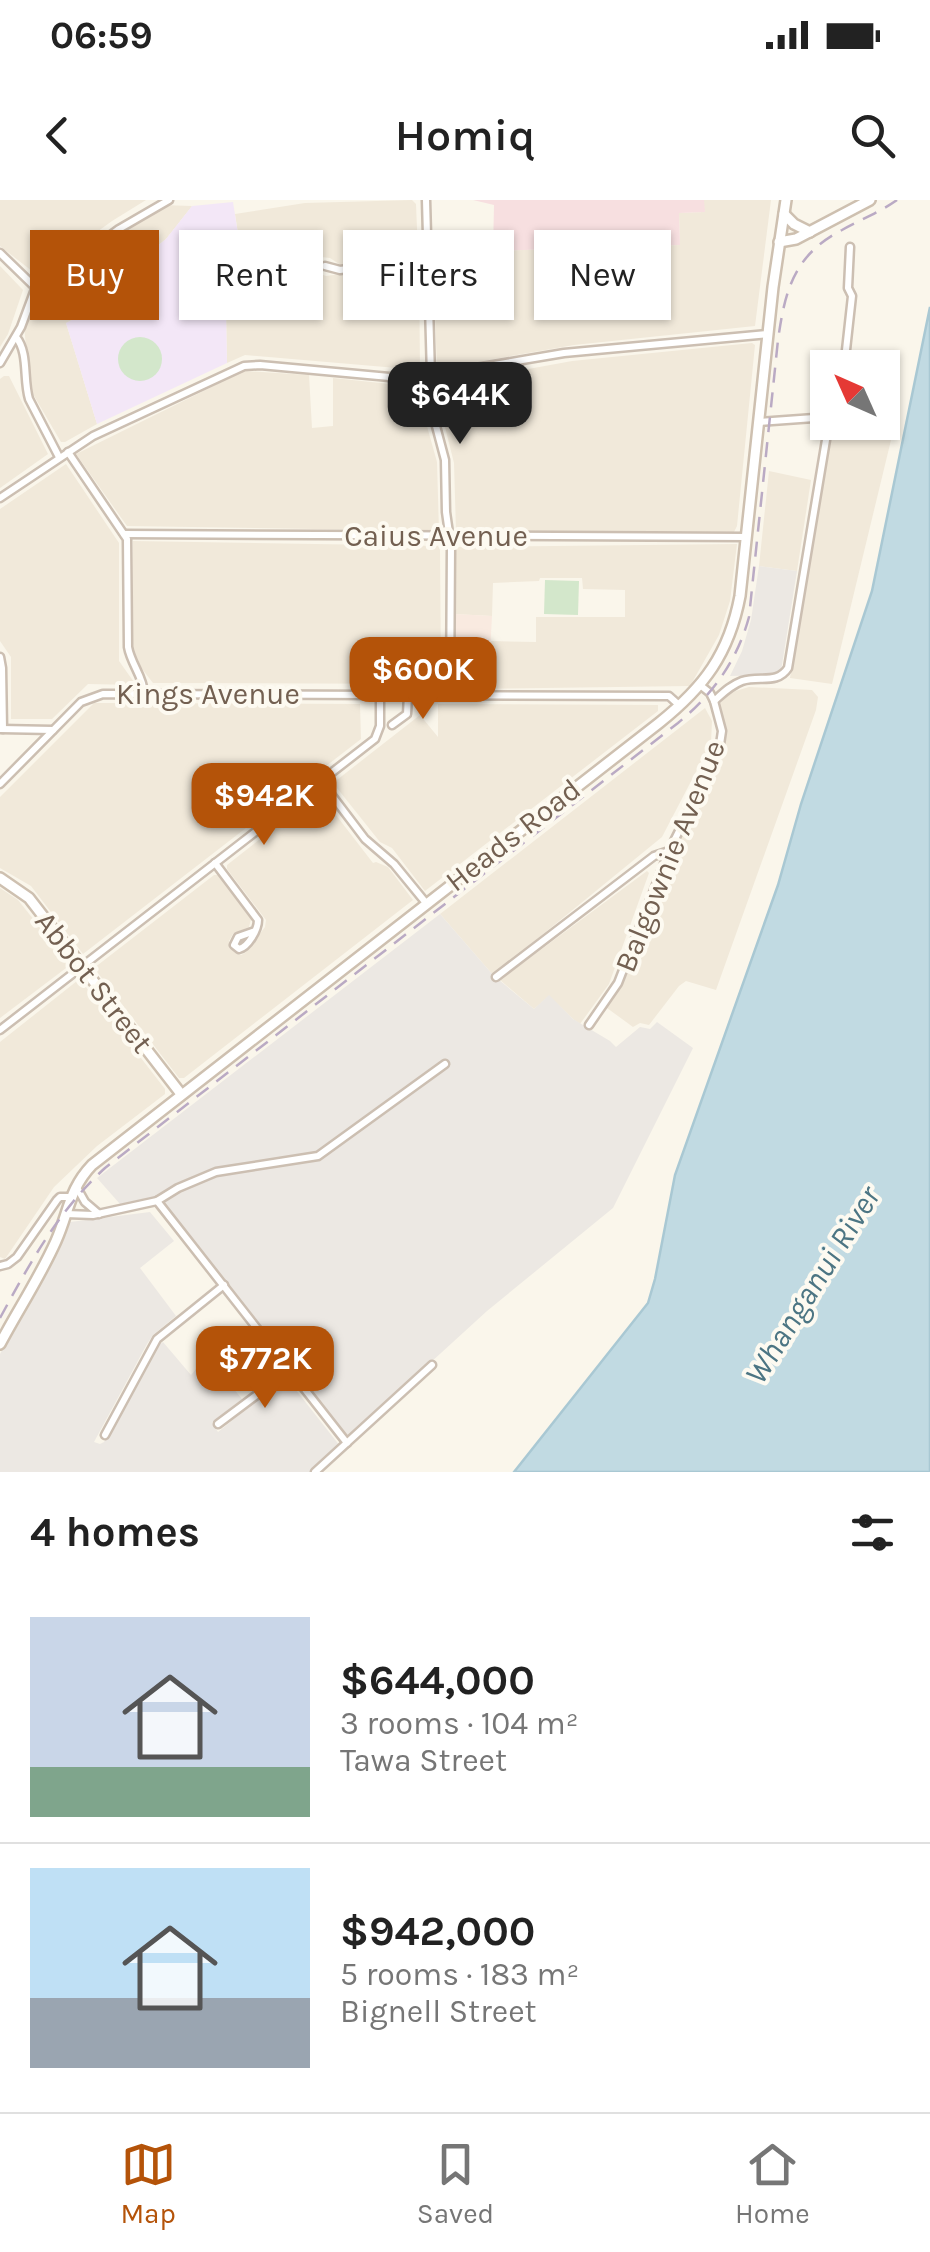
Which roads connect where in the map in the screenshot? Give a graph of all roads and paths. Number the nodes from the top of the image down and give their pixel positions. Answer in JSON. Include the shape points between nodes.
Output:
{"nodes":[{"id":1,"x":169,"y":200,"type":"edge"},
{"id":2,"x":426,"y":200,"type":"edge"},
{"id":3,"x":786,"y":200,"type":"edge"},
{"id":4,"x":870,"y":200,"type":"edge"},
{"id":5,"x":784,"y":214,"type":"junction"},
{"id":6,"x":116,"y":230,"type":"edge"},
{"id":7,"x":426,"y":230,"type":"edge"},
{"id":8,"x":810,"y":232,"type":"junction"},
{"id":9,"x":779,"y":242,"type":"junction"},
{"id":10,"x":850,"y":248,"type":"dead end"},
{"id":11,"x":0,"y":253,"type":"edge"},
{"id":12,"x":325,"y":266,"type":"dead end"},
{"id":13,"x":343,"y":270,"type":"edge"},
{"id":14,"x":30,"y":282,"type":"edge"},
{"id":15,"x":30,"y":300,"type":"edge"},
{"id":16,"x":428,"y":320,"type":"edge"},
{"id":17,"x":768,"y":334,"type":"junction"},
{"id":18,"x":16,"y":336,"type":"junction"},
{"id":19,"x":846,"y":350,"type":"edge"},
{"id":20,"x":0,"y":363,"type":"edge"},
{"id":21,"x":430,"y":377,"type":"junction"},
{"id":22,"x":810,"y":421,"type":"edge"},
{"id":23,"x":759,"y":422,"type":"junction"},
{"id":24,"x":825,"y":440,"type":"edge"},
{"id":25,"x":68,"y":452,"type":"junction"},
{"id":26,"x":59,"y":457,"type":"junction"},
{"id":27,"x":0,"y":498,"type":"edge"},
{"id":28,"x":124,"y":534,"type":"junction"},
{"id":29,"x":450,"y":536,"type":"junction"},
{"id":30,"x":747,"y":538,"type":"junction"},
{"id":31,"x":0,"y":657,"type":"edge"},
{"id":32,"x":700,"y":686,"type":"junction"},
{"id":33,"x":144,"y":693,"type":"junction"},
{"id":34,"x":380,"y":695,"type":"junction"},
{"id":35,"x":408,"y":695,"type":"junction"},
{"id":36,"x":450,"y":696,"type":"junction"},
{"id":37,"x":714,"y":701,"type":"junction"},
{"id":38,"x":680,"y":706,"type":"junction"},
{"id":39,"x":392,"y":725,"type":"dead end"},
{"id":40,"x":1,"y":728,"type":"edge"},
{"id":41,"x":53,"y":730,"type":"junction"},
{"id":42,"x":321,"y":781,"type":"junction"},
{"id":43,"x":0,"y":784,"type":"edge"},
{"id":44,"x":669,"y":850,"type":"junction"},
{"id":45,"x":215,"y":863,"type":"junction"},
{"id":46,"x":0,"y":878,"type":"edge"},
{"id":47,"x":426,"y":903,"type":"junction"},
{"id":48,"x":256,"y":931,"type":"dead end"},
{"id":49,"x":82,"y":967,"type":"junction"},
{"id":50,"x":496,"y":977,"type":"dead end"},
{"id":51,"x":589,"y":1025,"type":"dead end"},
{"id":52,"x":0,"y":1030,"type":"edge"},
{"id":53,"x":444,"y":1064,"type":"dead end"},
{"id":54,"x":181,"y":1094,"type":"junction"},
{"id":55,"x":76,"y":1185,"type":"junction"},
{"id":56,"x":70,"y":1197,"type":"junction"},
{"id":57,"x":157,"y":1201,"type":"junction"},
{"id":58,"x":65,"y":1214,"type":"junction"},
{"id":59,"x":98,"y":1214,"type":"junction"},
{"id":60,"x":46,"y":1217,"type":"junction"},
{"id":61,"x":61,"y":1226,"type":"junction"},
{"id":62,"x":0,"y":1266,"type":"edge"},
{"id":63,"x":224,"y":1285,"type":"junction"},
{"id":64,"x":0,"y":1344,"type":"edge"},
{"id":65,"x":432,"y":1364,"type":"dead end"},
{"id":66,"x":290,"y":1370,"type":"junction"},
{"id":67,"x":218,"y":1424,"type":"dead end"},
{"id":68,"x":104,"y":1435,"type":"dead end"},
{"id":69,"x":347,"y":1444,"type":"junction"},
{"id":70,"x":316,"y":1472,"type":"edge"}],
"edges":[{"from":1,"to":6,"type":"street"},
{"from":2,"to":7,"type":"street"},
{"from":3,"to":5,"type":"main road","name":"Heads Road"},
{"from":4,"to":8,"type":"main road"},
{"from":5,"to":8,"type":"main road"},
{"from":5,"to":9,"type":"main road","name":"Heads Road"},
{"from":8,"to":9,"type":"main road"},
{"from":9,"to":17,"type":"main road","name":"Heads Road"},
{"from":10,"to":19,"type":"street"},
{"from":11,"to":14,"type":"street"},
{"from":12,"to":13,"type":"street"},
{"from":15,"to":18,"type":"street"},
{"from":16,"to":21,"type":"street"},
{"from":17,"to":21,"type":"street","via":[[564,353]]},
{"from":17,"to":23,"type":"main road","name":"Heads Road"},
{"from":18,"to":20,"type":"street"},
{"from":18,"to":26,"type":"street","via":[[29,400]]},
{"from":21,"to":25,"type":"street","via":[[244,366]]},
{"from":21,"to":29,"type":"street"},
{"from":22,"to":23,"type":"street"},
{"from":23,"to":30,"type":"main road","name":"Heads Road"},
{"from":24,"to":37,"type":"street","via":[[788,668],[780,677],[739,682]]},
{"from":25,"to":26,"type":"street"},
{"from":25,"to":28,"type":"street"},
{"from":26,"to":27,"type":"street"},
{"from":28,"to":29,"type":"street","name":"Caius Avenue"},
{"from":28,"to":33,"type":"street","via":[[128,647]]},
{"from":29,"to":30,"type":"street","name":"Caius Avenue"},
{"from":29,"to":36,"type":"street"},
{"from":30,"to":32,"type":"main road","name":"Heads Road","via":[[732,629]]},
{"from":31,"to":40,"type":"street"},
{"from":32,"to":37,"type":"street","name":"Balgownie Avenue"},
{"from":32,"to":38,"type":"main road","name":"Heads Road"},
{"from":33,"to":34,"type":"street","name":"Kings Avenue"},
{"from":33,"to":41,"type":"street","name":"Kings Avenue","via":[[92,696]]},
{"from":34,"to":35,"type":"street","name":"Kings Avenue"},
{"from":34,"to":42,"type":"street","via":[[377,735]]},
{"from":35,"to":36,"type":"street","name":"Kings Avenue"},
{"from":35,"to":39,"type":"street","via":[[407,714]]},
{"from":36,"to":38,"type":"street","name":"Kings Avenue","via":[[669,696]]},
{"from":37,"to":44,"type":"street","name":"Balgownie Avenue","via":[[721,744]]},
{"from":38,"to":47,"type":"main road","name":"Heads Road"},
{"from":40,"to":41,"type":"street"},
{"from":41,"to":43,"type":"street"},
{"from":42,"to":45,"type":"street"},
{"from":42,"to":47,"type":"street"},
{"from":44,"to":50,"type":"street"},
{"from":44,"to":51,"type":"street","name":"Balgownie Avenue","via":[[618,983]]},
{"from":45,"to":48,"type":"street","via":[[256,916]]},
{"from":45,"to":49,"type":"street"},
{"from":46,"to":49,"type":"main road","name":"Abbot Street","via":[[29,898]]},
{"from":47,"to":54,"type":"main road","name":"Heads Road"},
{"from":49,"to":52,"type":"street"},
{"from":49,"to":54,"type":"main road","name":"Abbot Street"},
{"from":53,"to":57,"type":"street","via":[[318,1156],[216,1172]]},
{"from":54,"to":55,"type":"main road","name":"Heads Road","via":[[99,1158]]},
{"from":55,"to":56,"type":"main road","name":"Heads Road"},
{"from":55,"to":59,"type":"street"},
{"from":56,"to":58,"type":"main road","name":"Heads Road"},
{"from":56,"to":60,"type":"street","via":[[60,1197]]},
{"from":57,"to":59,"type":"street"},
{"from":57,"to":63,"type":"street"},
{"from":58,"to":59,"type":"street"},
{"from":58,"to":61,"type":"main road","name":"Heads Road"},
{"from":60,"to":61,"type":"street"},
{"from":60,"to":62,"type":"street","via":[[17,1257]]},
{"from":61,"to":64,"type":"main road","name":"Heads Road"},
{"from":63,"to":66,"type":"street"},
{"from":63,"to":68,"type":"street","via":[[157,1339]]},
{"from":65,"to":69,"type":"street"},
{"from":66,"to":67,"type":"street"},
{"from":66,"to":69,"type":"street"},
{"from":69,"to":70,"type":"street"}]}
